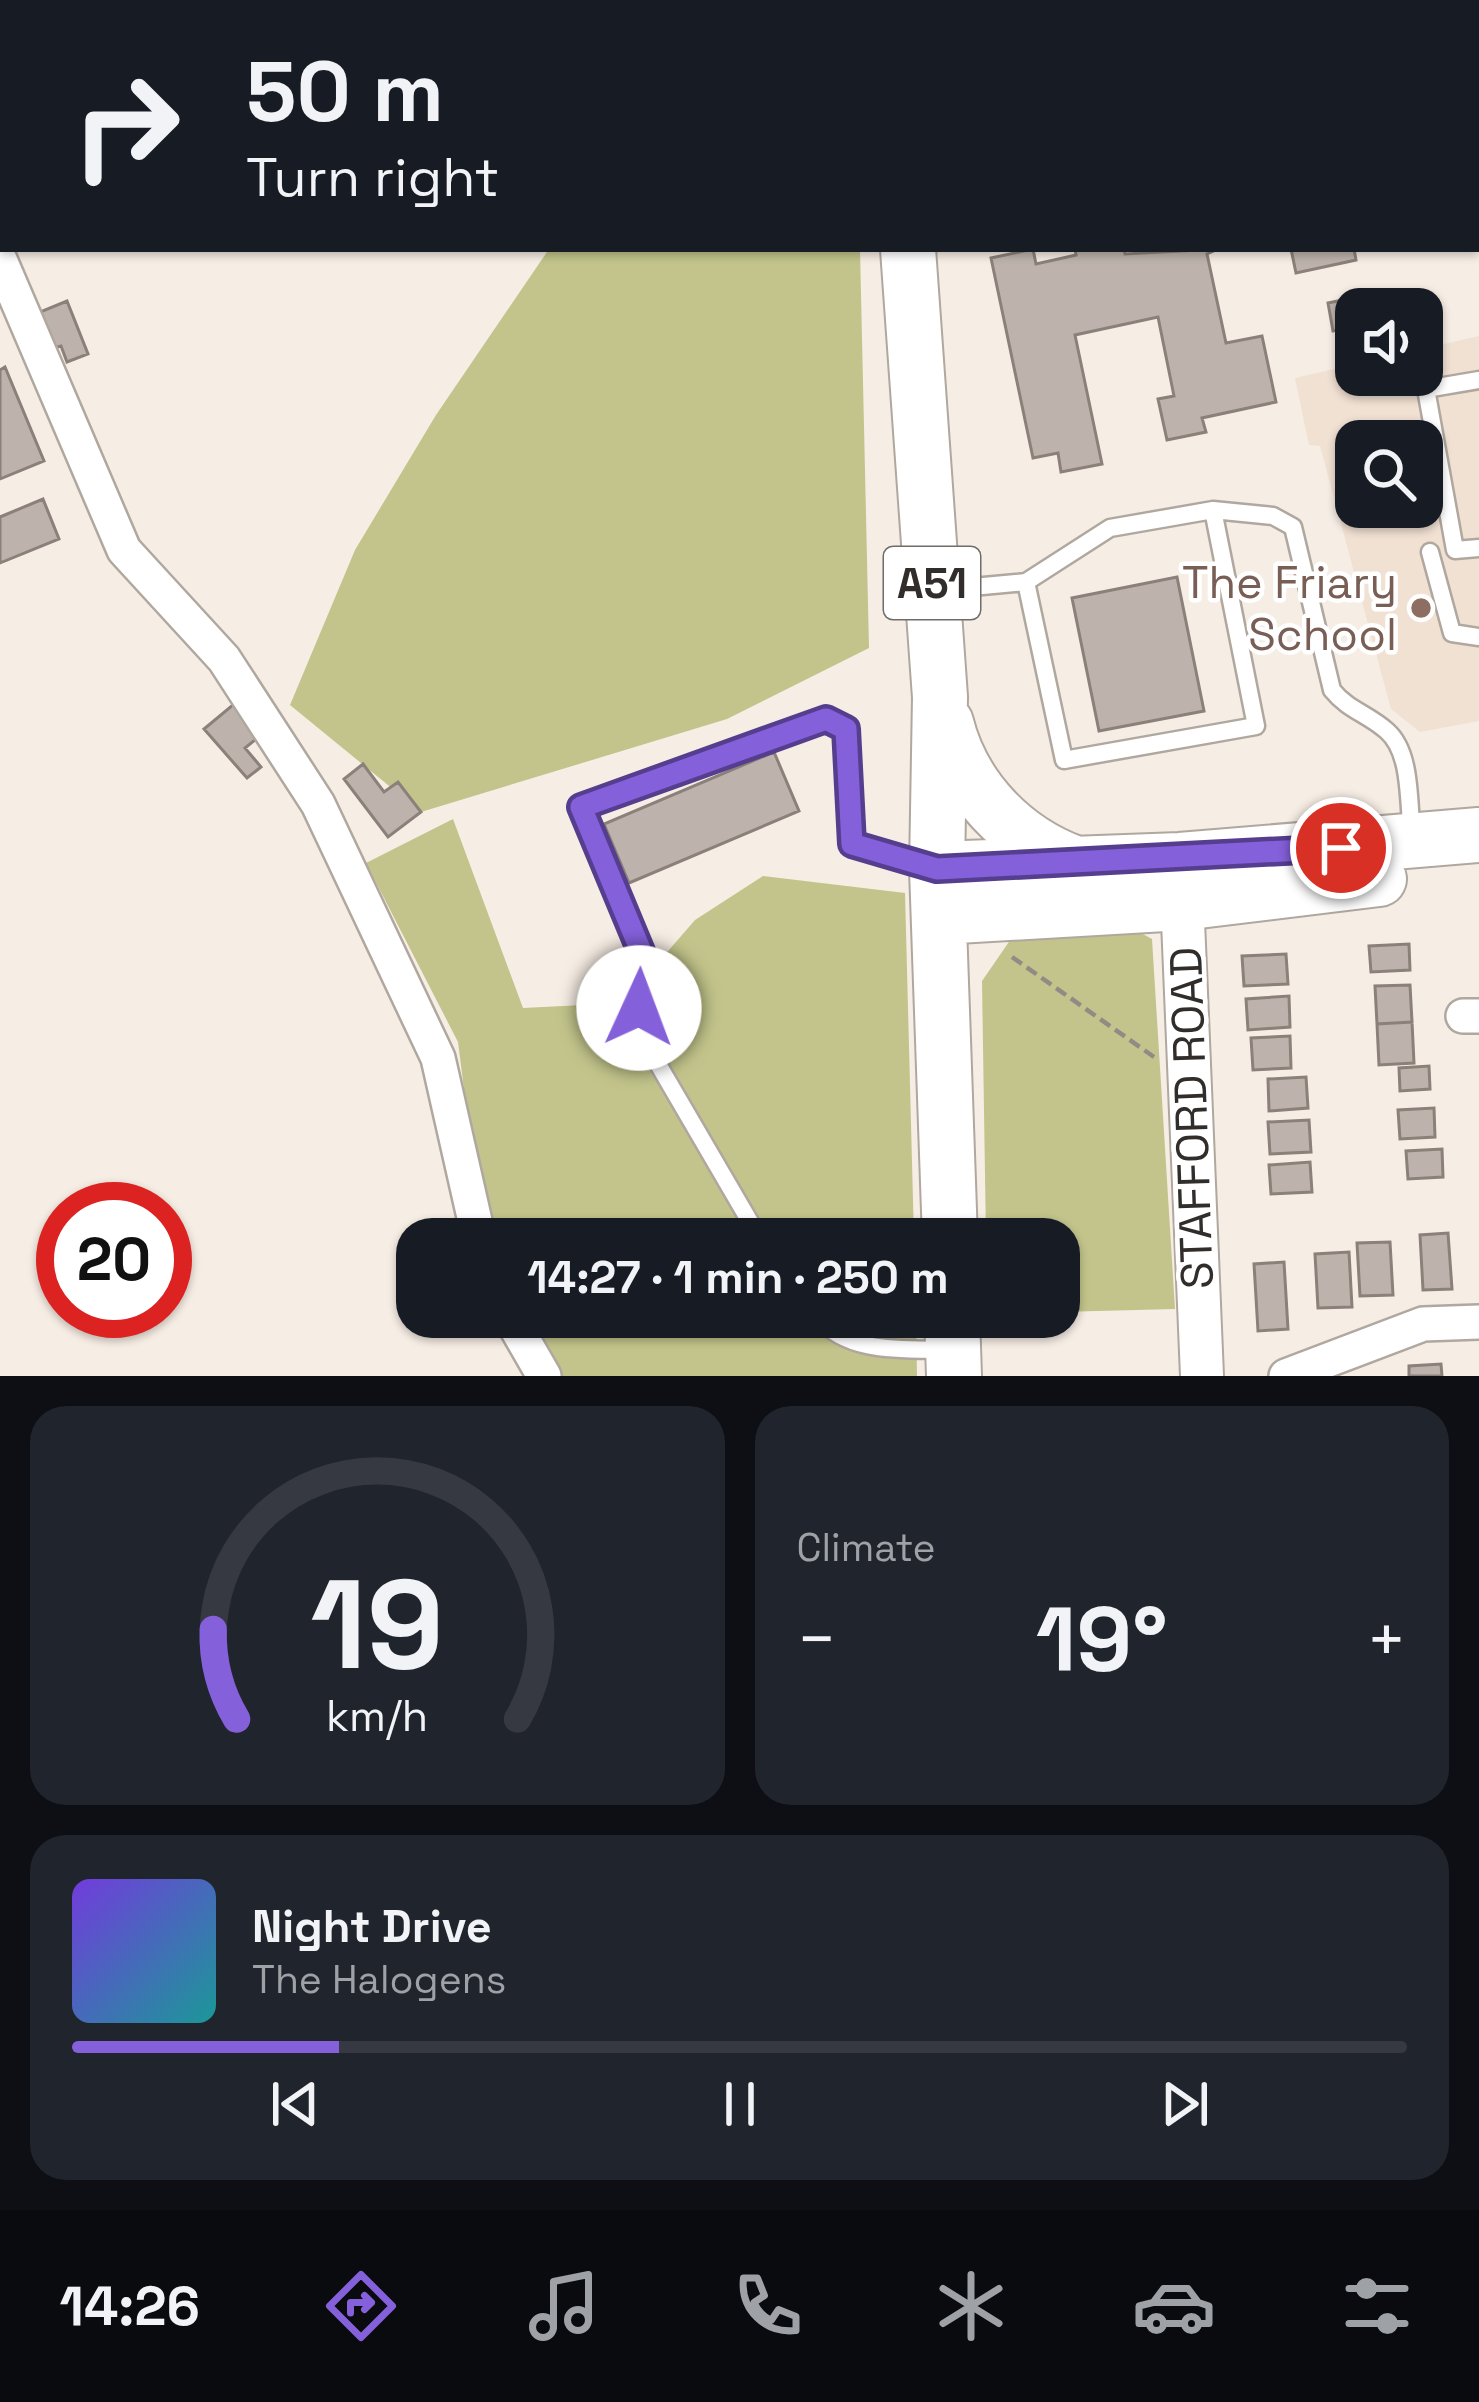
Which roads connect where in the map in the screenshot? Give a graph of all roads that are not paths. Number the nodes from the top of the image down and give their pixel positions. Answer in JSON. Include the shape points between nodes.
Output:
{"nodes":[{"id":1,"x":908,"y":252,"type":"edge"},
{"id":2,"x":0,"y":260,"type":"edge"},
{"id":3,"x":1479,"y":380,"type":"edge"},
{"id":4,"x":1214,"y":509,"type":"junction"},
{"id":5,"x":1479,"y":548,"type":"edge"},
{"id":6,"x":1430,"y":552,"type":"dead end"},
{"id":7,"x":1025,"y":582,"type":"junction"},
{"id":8,"x":933,"y":591,"type":"junction"},
{"id":9,"x":1479,"y":637,"type":"edge"},
{"id":10,"x":940,"y":697,"type":"junction"},
{"id":11,"x":1479,"y":835,"type":"edge"},
{"id":12,"x":1413,"y":841,"type":"junction"},
{"id":13,"x":1075,"y":863,"type":"junction"},
{"id":14,"x":1479,"y":864,"type":"edge"},
{"id":15,"x":1181,"y":881,"type":"junction"},
{"id":16,"x":938,"y":893,"type":"junction"},
{"id":17,"x":474,"y":1218,"type":"edge"},
{"id":18,"x":748,"y":1218,"type":"edge"},
{"id":19,"x":949,"y":1218,"type":"edge"},
{"id":20,"x":1479,"y":1322,"type":"edge"},
{"id":21,"x":522,"y":1338,"type":"edge"},
{"id":22,"x":849,"y":1338,"type":"edge"},
{"id":23,"x":953,"y":1348,"type":"edge"},
{"id":24,"x":544,"y":1376,"type":"edge"},
{"id":25,"x":1202,"y":1376,"type":"edge"},
{"id":26,"x":1286,"y":1376,"type":"edge"}],
"edges":[{"from":1,"to":8,"type":"highway","number":"A51"},
{"from":2,"to":17,"type":"street","via":[[124,550],[224,659],[318,804],[438,1058]]},
{"from":3,"to":5,"type":"lane","via":[[1426,389],[1455,550]]},
{"from":4,"to":7,"type":"lane","via":[[1110,529]]},
{"from":4,"to":7,"type":"lane","via":[[1256,726],[1064,760]]},
{"from":4,"to":12,"type":"lane","via":[[1246,510],[1293,527],[1332,689],[1388,731],[1402,754]]},
{"from":6,"to":9,"type":"lane","via":[[1452,633]]},
{"from":7,"to":8,"type":"lane"},
{"from":8,"to":10,"type":"highway","number":"A51"},
{"from":10,"to":13,"type":"highway","via":[[954,757],[972,783],[1019,834]]},
{"from":10,"to":16,"type":"highway","number":"A51"},
{"from":11,"to":12,"type":"highway"},
{"from":12,"to":15,"type":"highway"},
{"from":13,"to":15,"type":"highway"},
{"from":13,"to":16,"type":"highway"},
{"from":14,"to":15,"type":"highway"},
{"from":15,"to":16,"type":"highway"},
{"from":15,"to":25,"type":"street","name":"STAFFORD ROAD"},
{"from":16,"to":18,"type":"lane","via":[[852,844],[846,729],[826,719],[581,807],[645,961],[639,1008],[658,1064]]},
{"from":16,"to":19,"type":"highway","number":"A51"},
{"from":20,"to":26,"type":"street","via":[[1424,1324]]},
{"from":21,"to":24,"type":"street"},
{"from":22,"to":23,"type":"lane","via":[[874,1348]]}]}
